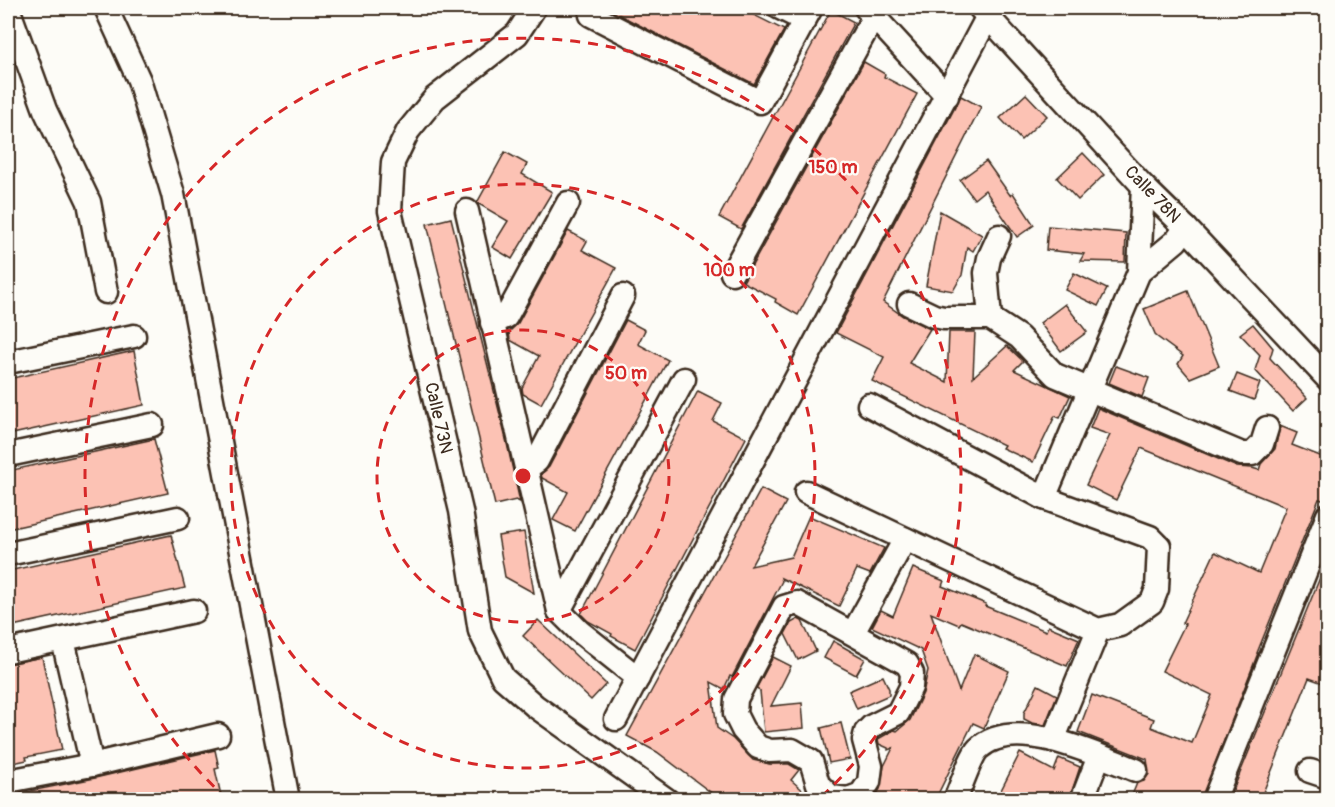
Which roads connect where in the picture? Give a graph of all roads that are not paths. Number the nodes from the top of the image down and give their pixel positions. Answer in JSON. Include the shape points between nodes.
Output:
{"nodes":[{"id":1,"x":8,"y":8,"type":"edge"},
{"id":2,"x":106,"y":8,"type":"edge"},
{"id":3,"x":534,"y":8,"type":"edge"},
{"id":4,"x":780,"y":8,"type":"edge"},
{"id":5,"x":870,"y":12,"type":"edge"},
{"id":6,"x":984,"y":12,"type":"edge"},
{"id":7,"x":808,"y":14,"type":"edge"},
{"id":8,"x":591,"y":15,"type":"dead end"},
{"id":9,"x":946,"y":96,"type":"junction"},
{"id":10,"x":1143,"y":186,"type":"junction"},
{"id":11,"x":568,"y":203,"type":"dead end"},
{"id":12,"x":467,"y":211,"type":"dead end"},
{"id":13,"x":1186,"y":228,"type":"junction"},
{"id":14,"x":999,"y":236,"type":"dead end"},
{"id":15,"x":1139,"y":272,"type":"junction"},
{"id":16,"x":732,"y":273,"type":"dead end"},
{"id":17,"x":106,"y":292,"type":"dead end"},
{"id":18,"x":623,"y":296,"type":"dead end"},
{"id":19,"x":909,"y":304,"type":"dead end"},
{"id":20,"x":990,"y":318,"type":"junction"},
{"id":21,"x":492,"y":323,"type":"junction"},
{"id":22,"x":134,"y":336,"type":"dead end"},
{"id":23,"x":8,"y":362,"type":"edge"},
{"id":24,"x":684,"y":379,"type":"dead end"},
{"id":25,"x":1328,"y":379,"type":"edge"},
{"id":26,"x":1090,"y":391,"type":"junction"},
{"id":27,"x":869,"y":405,"type":"dead end"},
{"id":28,"x":152,"y":425,"type":"dead end"},
{"id":29,"x":1268,"y":428,"type":"dead end"},
{"id":30,"x":8,"y":455,"type":"edge"},
{"id":31,"x":527,"y":468,"type":"junction"},
{"id":32,"x":806,"y":492,"type":"dead end"},
{"id":33,"x":1044,"y":498,"type":"junction"},
{"id":34,"x":1328,"y":516,"type":"edge"},
{"id":35,"x":178,"y":518,"type":"dead end"},
{"id":36,"x":905,"y":539,"type":"junction"},
{"id":37,"x":8,"y":554,"type":"edge"},
{"id":38,"x":559,"y":611,"type":"junction"},
{"id":39,"x":194,"y":612,"type":"dead end"},
{"id":40,"x":1098,"y":630,"type":"junction"},
{"id":41,"x":853,"y":633,"type":"junction"},
{"id":42,"x":63,"y":640,"type":"junction"},
{"id":43,"x":8,"y":651,"type":"edge"},
{"id":44,"x":638,"y":678,"type":"junction"},
{"id":45,"x":616,"y":719,"type":"dead end"},
{"id":46,"x":218,"y":735,"type":"dead end"},
{"id":47,"x":1053,"y":740,"type":"junction"},
{"id":48,"x":1099,"y":756,"type":"junction"},
{"id":49,"x":92,"y":765,"type":"junction"},
{"id":50,"x":1136,"y":770,"type":"dead end"},
{"id":51,"x":8,"y":781,"type":"edge"},
{"id":52,"x":288,"y":800,"type":"edge"},
{"id":53,"x":668,"y":800,"type":"edge"},
{"id":54,"x":955,"y":800,"type":"edge"},
{"id":55,"x":1082,"y":800,"type":"edge"},
{"id":56,"x":1214,"y":800,"type":"edge"}],
"edges":[{"from":1,"to":17,"type":"street","via":[[45,110],[89,202]]},
{"from":2,"to":52,"type":"street","via":[[139,80],[173,194]]},
{"from":3,"to":53,"type":"street","name":"Calle 73N","via":[[517,34],[435,98],[408,131],[393,162],[390,211],[461,511],[480,631],[503,678],[535,706]]},
{"from":4,"to":7,"type":"street"},
{"from":5,"to":9,"type":"street"},
{"from":5,"to":16,"type":"street"},
{"from":6,"to":9,"type":"street"},
{"from":6,"to":10,"type":"street","name":"Calle 78N"},
{"from":7,"to":8,"type":"street","via":[[760,102]]},
{"from":9,"to":44,"type":"street"},
{"from":10,"to":13,"type":"street","name":"Calle 78N"},
{"from":10,"to":15,"type":"street"},
{"from":11,"to":21,"type":"street","via":[[506,317]]},
{"from":12,"to":21,"type":"street"},
{"from":13,"to":15,"type":"street","via":[[1176,242]]},
{"from":13,"to":25,"type":"street","name":"Calle 78N"},
{"from":14,"to":20,"type":"street","via":[[986,273]]},
{"from":15,"to":26,"type":"street"},
{"from":18,"to":31,"type":"street","via":[[537,461]]},
{"from":19,"to":20,"type":"street","via":[[944,318]]},
{"from":20,"to":26,"type":"street","via":[[1019,337],[1055,375]]},
{"from":21,"to":31,"type":"street"},
{"from":22,"to":23,"type":"street"},
{"from":24,"to":38,"type":"street"},
{"from":26,"to":29,"type":"street","via":[[1242,454],[1252,454],[1262,444]]},
{"from":26,"to":33,"type":"street"},
{"from":27,"to":33,"type":"street"},
{"from":28,"to":30,"type":"street"},
{"from":31,"to":38,"type":"street"},
{"from":32,"to":36,"type":"street"},
{"from":33,"to":40,"type":"street","via":[[1150,537],[1159,546],[1157,589],[1152,602],[1120,625]]},
{"from":34,"to":56,"type":"street"},
{"from":35,"to":37,"type":"street"},
{"from":36,"to":40,"type":"street"},
{"from":36,"to":41,"type":"street"},
{"from":38,"to":44,"type":"street"},
{"from":39,"to":42,"type":"street"},
{"from":40,"to":47,"type":"street"},
{"from":41,"to":41,"type":"street","via":[[907,664],[912,674],[911,687],[898,713],[866,732],[869,783],[861,794],[848,799],[831,797],[818,784],[811,761],[792,750],[758,747],[735,714],[736,699],[784,607],[797,603]]},
{"from":42,"to":43,"type":"street"},
{"from":42,"to":49,"type":"street"},
{"from":44,"to":45,"type":"street"},
{"from":46,"to":49,"type":"street"},
{"from":47,"to":48,"type":"street"},
{"from":47,"to":54,"type":"street","via":[[1016,734],[996,737],[976,750]]},
{"from":48,"to":50,"type":"street"},
{"from":48,"to":55,"type":"street"},
{"from":49,"to":51,"type":"street"}]}
